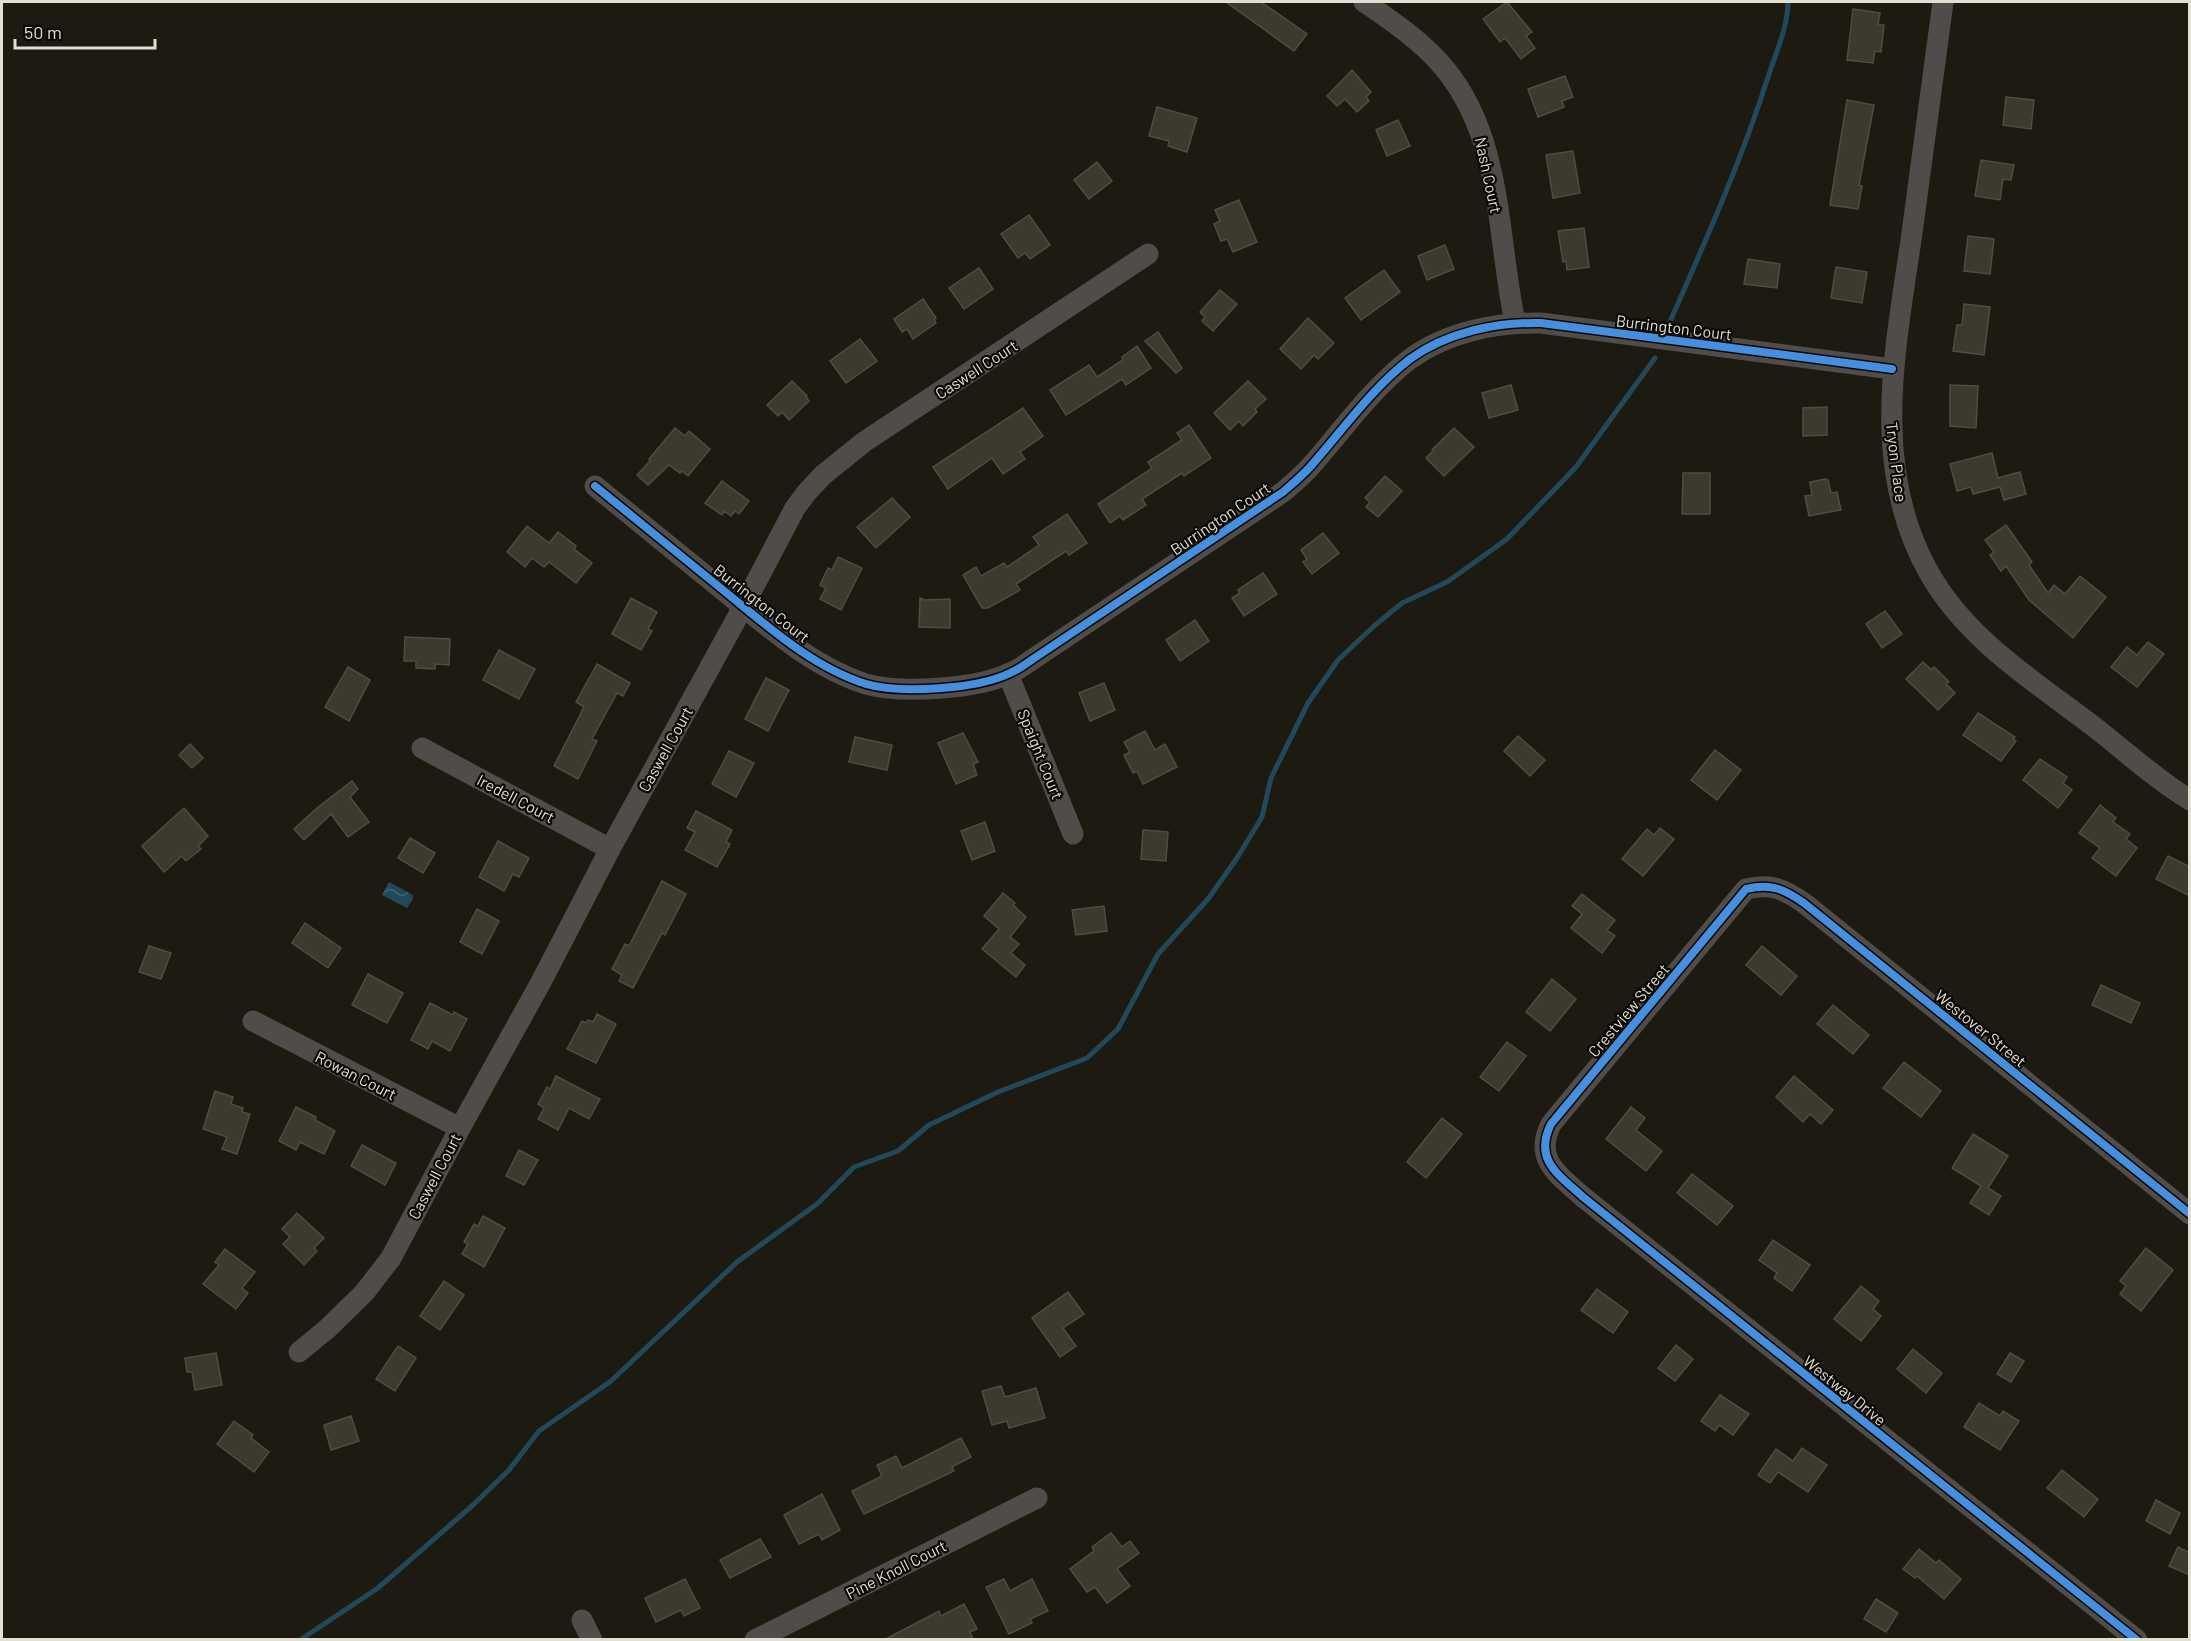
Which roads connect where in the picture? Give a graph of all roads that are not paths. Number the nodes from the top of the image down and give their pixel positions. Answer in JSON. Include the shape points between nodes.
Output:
{"nodes":[{"id":1,"x":1364,"y":2,"type":"edge"},
{"id":2,"x":1943,"y":2,"type":"edge"},
{"id":3,"x":1148,"y":254,"type":"dead end"},
{"id":4,"x":1515,"y":322,"type":"junction"},
{"id":5,"x":1892,"y":369,"type":"junction"},
{"id":6,"x":595,"y":486,"type":"dead end"},
{"id":7,"x":743,"y":607,"type":"junction"},
{"id":8,"x":1008,"y":674,"type":"junction"},
{"id":9,"x":422,"y":747,"type":"dead end"},
{"id":10,"x":2190,"y":800,"type":"edge"},
{"id":11,"x":1073,"y":834,"type":"dead end"},
{"id":12,"x":610,"y":849,"type":"junction"},
{"id":13,"x":1746,"y":889,"type":"joint"},
{"id":14,"x":253,"y":1021,"type":"dead end"},
{"id":15,"x":460,"y":1128,"type":"junction"},
{"id":16,"x":1544,"y":1154,"type":"joint"},
{"id":17,"x":2190,"y":1214,"type":"edge"},
{"id":18,"x":299,"y":1352,"type":"dead end"},
{"id":19,"x":1037,"y":1498,"type":"dead end"},
{"id":20,"x":582,"y":1620,"type":"dead end"},
{"id":21,"x":592,"y":1640,"type":"edge"},
{"id":22,"x":755,"y":1640,"type":"edge"},
{"id":23,"x":2137,"y":1640,"type":"edge"}],
"edges":[{"from":1,"to":4,"type":"street","name":"Nash Court","via":[[1445,68],[1476,118],[1490,169]]},
{"from":2,"to":5,"type":"street","name":"Tryon Place"},
{"from":3,"to":7,"type":"street","name":"Caswell Court","via":[[864,442],[823,475],[795,508]]},
{"from":4,"to":5,"type":"street","name":"Burrington Court"},
{"from":4,"to":8,"type":"street","name":"Burrington Court","via":[[1456,336],[1411,359],[1372,394],[1308,469],[1283,492]]},
{"from":5,"to":10,"type":"street","name":"Tryon Place","via":[[1891,432],[1898,489],[1915,544],[1943,595],[1994,650]]},
{"from":6,"to":7,"type":"street","name":"Burrington Court"},
{"from":7,"to":8,"type":"street","name":"Burrington Court","via":[[798,649],[867,684],[919,690],[969,685]]},
{"from":7,"to":12,"type":"street","name":"Caswell Court"},
{"from":8,"to":11,"type":"street","name":"Spaight Court"},
{"from":9,"to":12,"type":"street","name":"Iredell Court"},
{"from":12,"to":15,"type":"street","name":"Caswell Court"},
{"from":13,"to":16,"type":"street","name":"Crestview Street","via":[[1551,1124],[1545,1136]]},
{"from":13,"to":17,"type":"street","name":"Westover Street","via":[[1785,889]]},
{"from":14,"to":15,"type":"street","name":"Rowan Court"},
{"from":15,"to":18,"type":"street","name":"Caswell Court","via":[[379,1276]]},
{"from":16,"to":23,"type":"street","name":"Westway Drive","via":[[1583,1197]]},
{"from":19,"to":22,"type":"street","name":"Pine Knoll Court"},
{"from":20,"to":21,"type":"street"}]}
